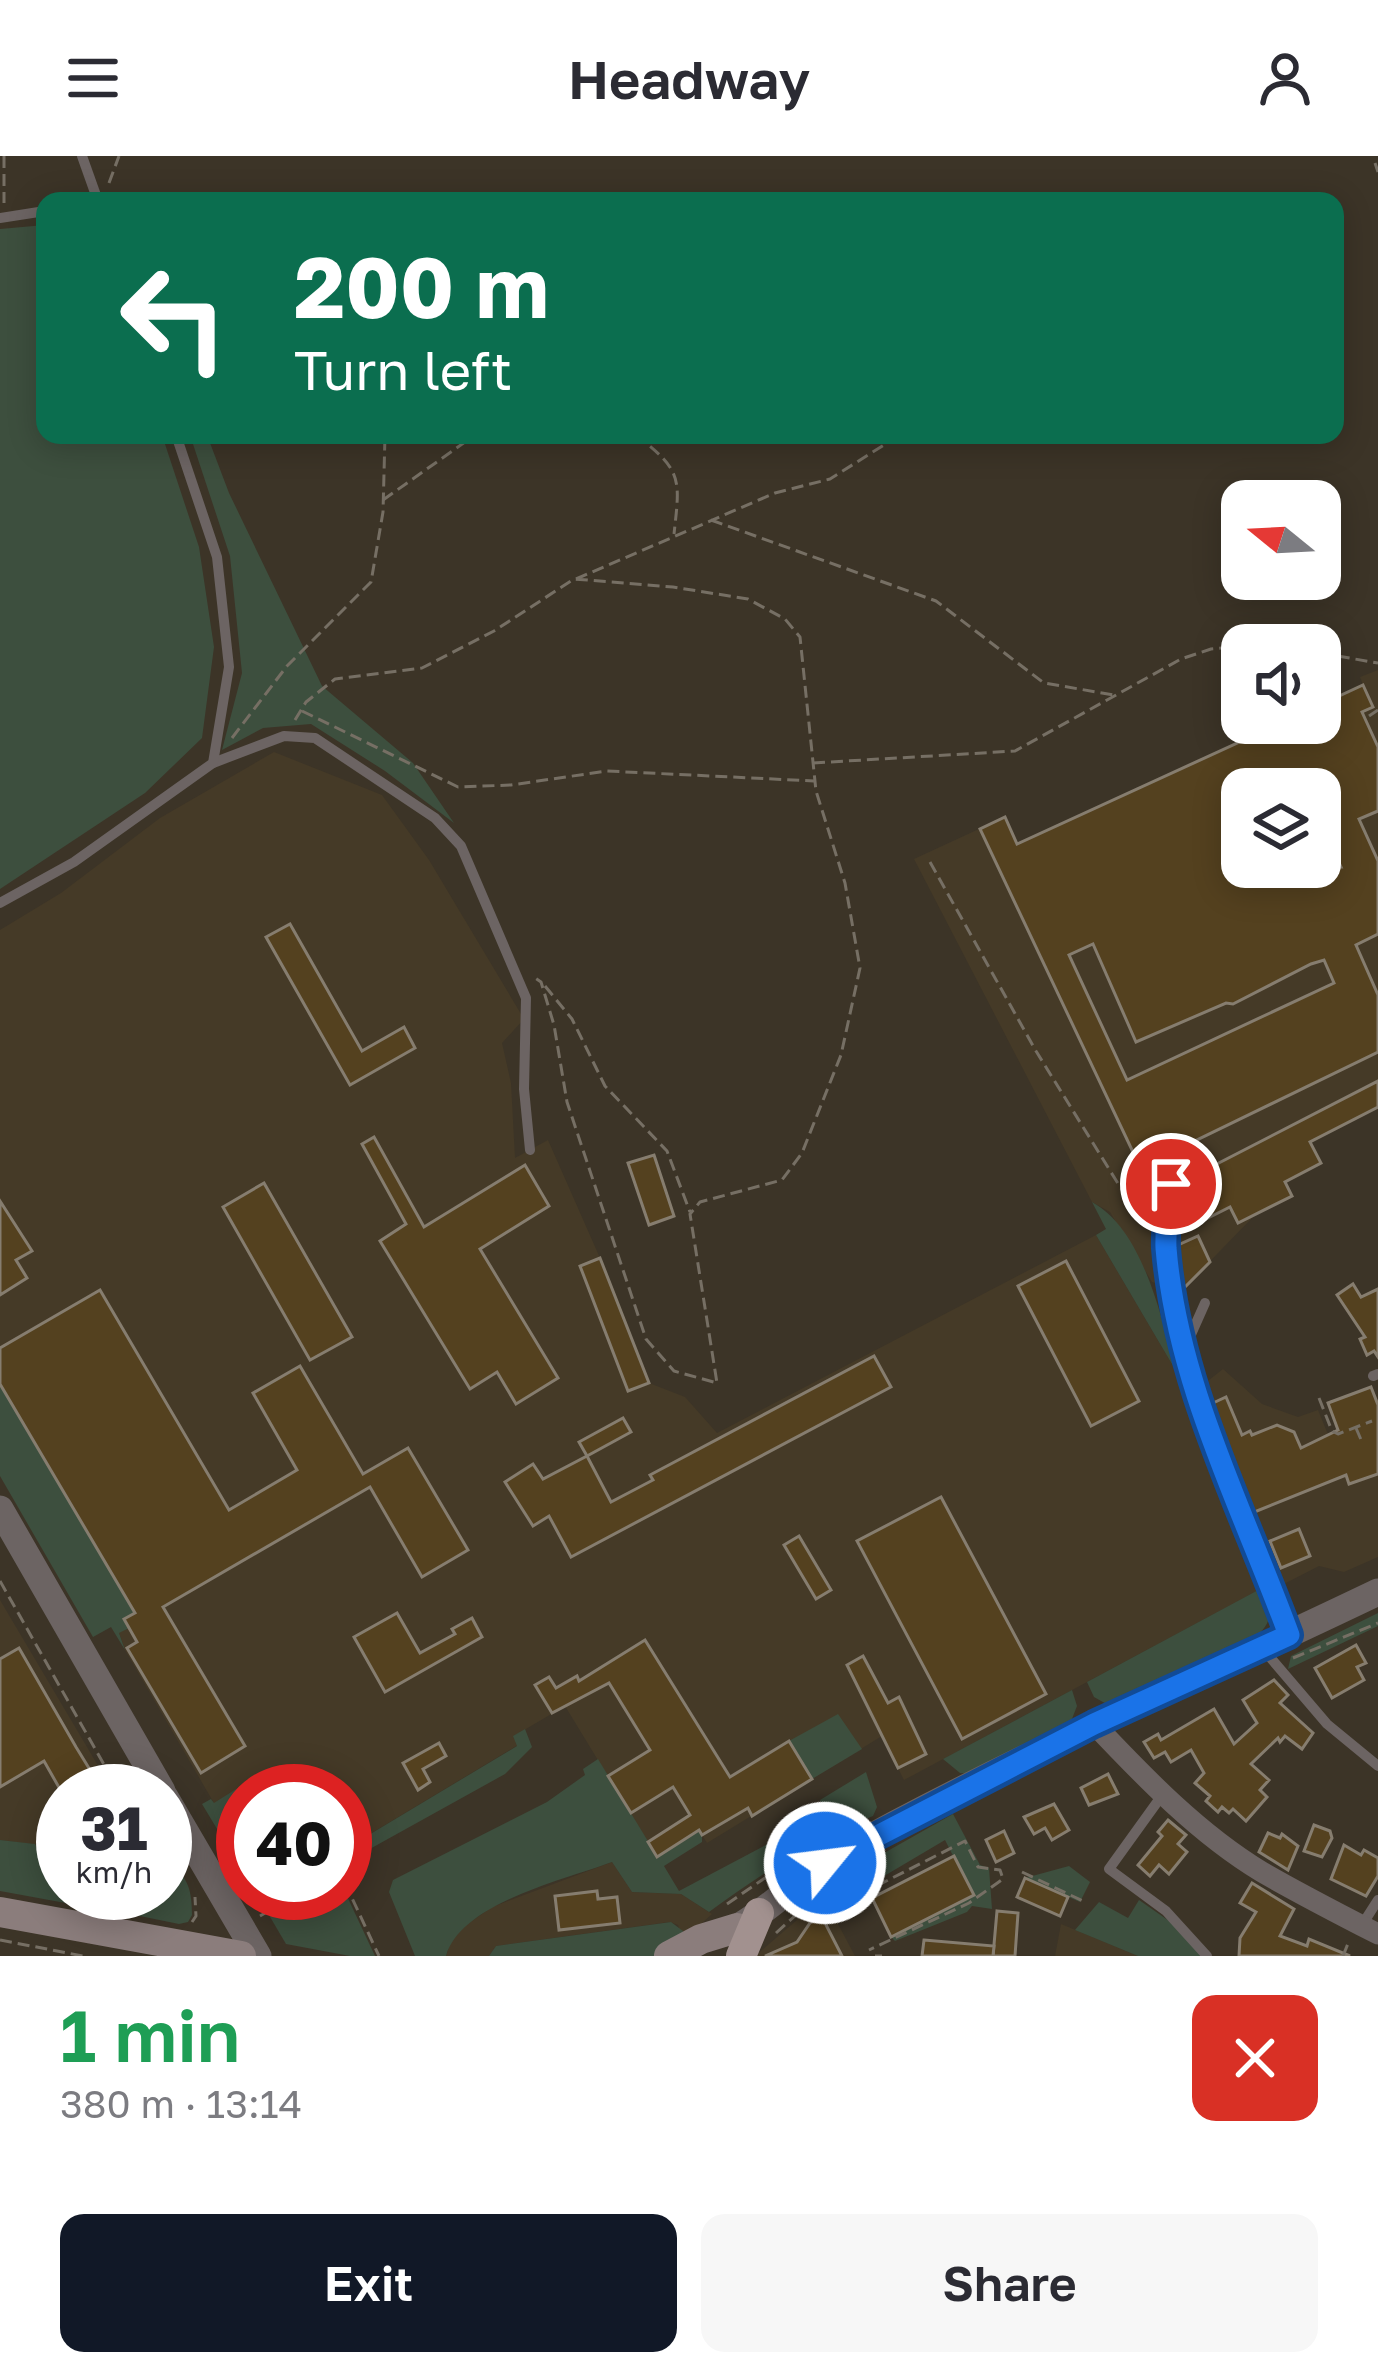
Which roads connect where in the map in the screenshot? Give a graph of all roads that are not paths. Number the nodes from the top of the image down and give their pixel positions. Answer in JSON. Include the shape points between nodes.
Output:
{"nodes":[{"id":1,"x":82,"y":156,"type":"edge"},
{"id":2,"x":95,"y":192,"type":"edge"},
{"id":3,"x":36,"y":212,"type":"edge"},
{"id":4,"x":2,"y":217,"type":"edge"},
{"id":5,"x":179,"y":444,"type":"edge"},
{"id":6,"x":213,"y":763,"type":"junction"},
{"id":7,"x":0,"y":903,"type":"edge"},
{"id":8,"x":530,"y":1150,"type":"dead end"},
{"id":9,"x":1171,"y":1184,"type":"dead end"},
{"id":10,"x":1205,"y":1303,"type":"dead end"},
{"id":11,"x":1183,"y":1352,"type":"junction"},
{"id":12,"x":0,"y":1509,"type":"edge"},
{"id":13,"x":1378,"y":1592,"type":"edge"},
{"id":14,"x":1279,"y":1646,"type":"junction"},
{"id":15,"x":1094,"y":1724,"type":"junction"},
{"id":16,"x":146,"y":1764,"type":"edge"},
{"id":17,"x":1378,"y":1766,"type":"edge"},
{"id":18,"x":1163,"y":1795,"type":"junction"},
{"id":19,"x":192,"y":1849,"type":"edge"},
{"id":20,"x":1378,"y":1900,"type":"edge"},
{"id":21,"x":0,"y":1912,"type":"edge"},
{"id":22,"x":1370,"y":1929,"type":"edge"},
{"id":23,"x":744,"y":1934,"type":"edge"},
{"id":24,"x":240,"y":1941,"type":"edge"},
{"id":25,"x":258,"y":1956,"type":"edge"},
{"id":26,"x":669,"y":1956,"type":"edge"},
{"id":27,"x":696,"y":1956,"type":"edge"},
{"id":28,"x":1207,"y":1956,"type":"edge"}],
"edges":[{"from":1,"to":2,"type":"lane"},
{"from":3,"to":4,"type":"lane"},
{"from":5,"to":6,"type":"lane","via":[[217,557],[222,601],[229,667]]},
{"from":6,"to":7,"type":"lane","via":[[74,862]]},
{"from":6,"to":8,"type":"lane","via":[[284,736],[315,738],[435,818],[461,845],[526,998]]},
{"from":9,"to":11,"type":"lane","via":[[1166,1243]]},
{"from":10,"to":11,"type":"lane"},
{"from":11,"to":14,"type":"lane"},
{"from":12,"to":16,"type":"street"},
{"from":13,"to":14,"type":"street"},
{"from":14,"to":15,"type":"street"},
{"from":14,"to":17,"type":"lane","via":[[1327,1724]]},
{"from":15,"to":18,"type":"street"},
{"from":15,"to":23,"type":"street","via":[[833,1858]]},
{"from":18,"to":22,"type":"street","via":[[1261,1871]]},
{"from":18,"to":28,"type":"lane","via":[[1109,1870],[1166,1911]]},
{"from":19,"to":24,"type":"street"},
{"from":20,"to":22,"type":"lane"},
{"from":21,"to":24,"type":"main road"},
{"from":23,"to":26,"type":"main road","via":[[700,1939]]},
{"from":23,"to":27,"type":"street"},
{"from":24,"to":25,"type":"street"}]}
